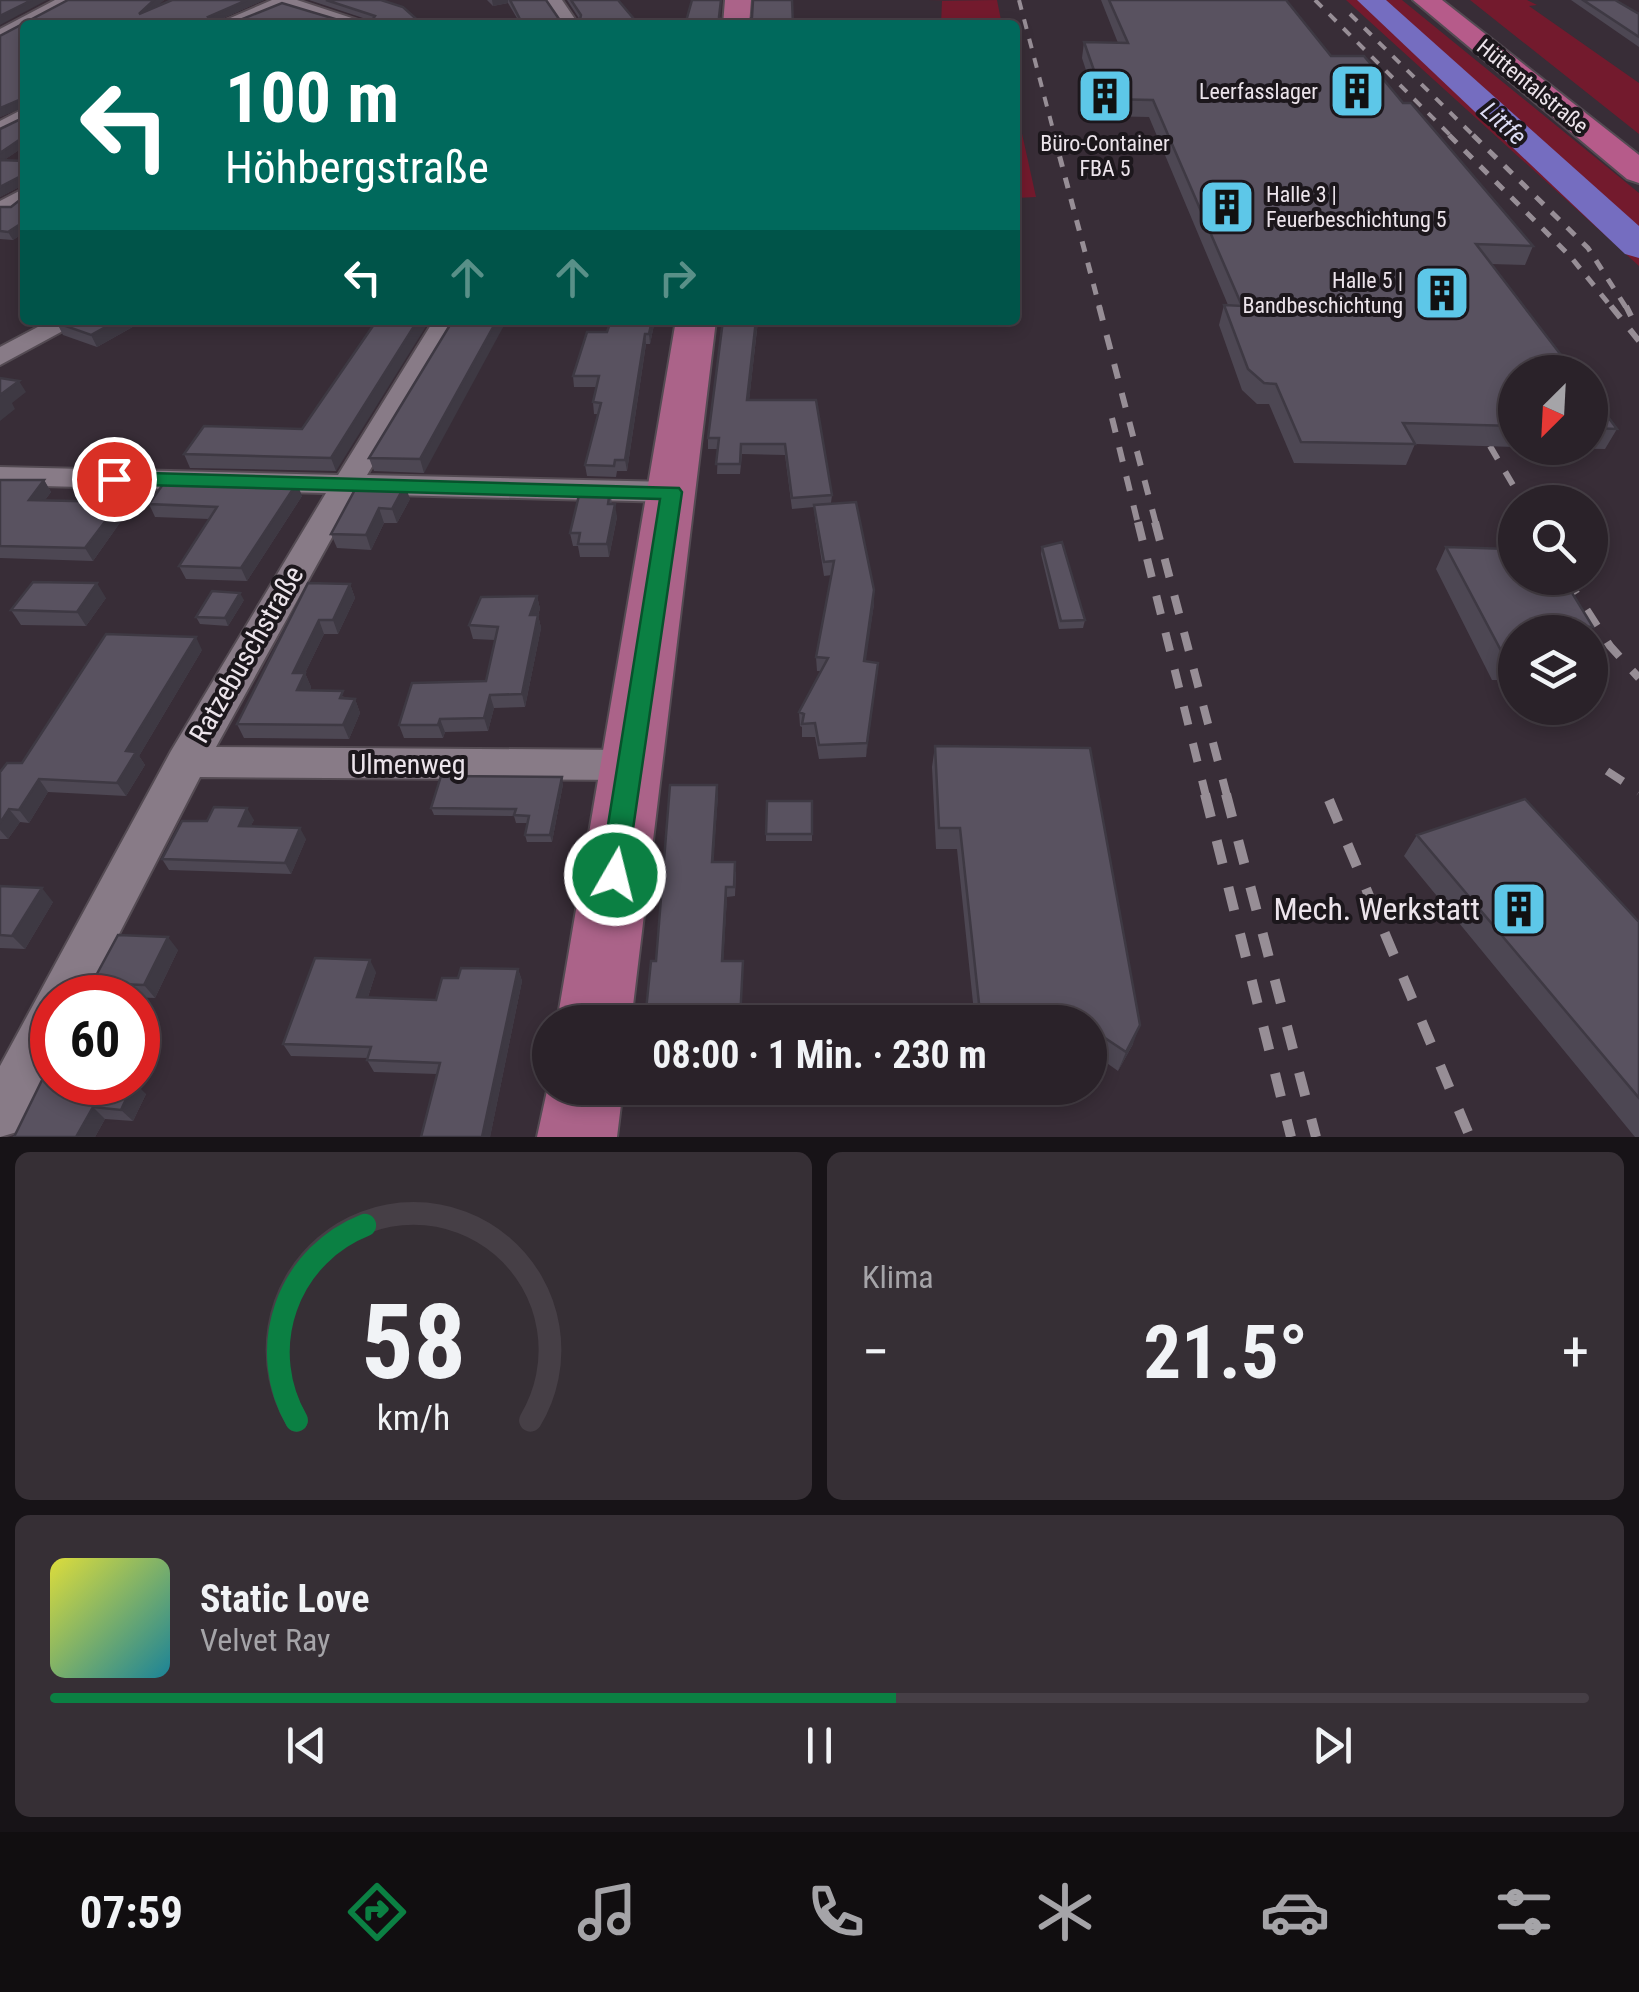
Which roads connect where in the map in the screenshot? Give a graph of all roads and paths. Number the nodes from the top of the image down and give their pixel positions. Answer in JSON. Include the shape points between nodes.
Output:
{"nodes":[{"id":1,"x":67,"y":0,"type":"edge"},
{"id":2,"x":285,"y":0,"type":"edge"},
{"id":3,"x":1426,"y":0,"type":"edge"},
{"id":4,"x":1456,"y":0,"type":"edge"},
{"id":5,"x":30,"y":20,"type":"edge"},
{"id":6,"x":235,"y":20,"type":"edge"},
{"id":7,"x":349,"y":20,"type":"edge"},
{"id":8,"x":1639,"y":148,"type":"edge"},
{"id":9,"x":1639,"y":172,"type":"edge"},
{"id":10,"x":20,"y":197,"type":"edge"},
{"id":11,"x":5,"y":207,"type":"edge"},
{"id":12,"x":61,"y":325,"type":"edge"},
{"id":13,"x":443,"y":325,"type":"edge"},
{"id":14,"x":695,"y":325,"type":"edge"},
{"id":15,"x":0,"y":358,"type":"edge"},
{"id":16,"x":0,"y":476,"type":"edge"},
{"id":17,"x":343,"y":486,"type":"junction"},
{"id":18,"x":671,"y":492,"type":"junction"},
{"id":19,"x":185,"y":762,"type":"junction"},
{"id":20,"x":631,"y":765,"type":"junction"},
{"id":21,"x":74,"y":975,"type":"edge"},
{"id":22,"x":596,"y":1005,"type":"edge"},
{"id":23,"x":30,"y":1058,"type":"edge"},
{"id":24,"x":582,"y":1105,"type":"edge"},
{"id":25,"x":0,"y":1116,"type":"edge"},
{"id":26,"x":577,"y":1137,"type":"edge"}],
"edges":[{"from":1,"to":5,"type":"street"},
{"from":2,"to":6,"type":"street"},
{"from":2,"to":7,"type":"street"},
{"from":3,"to":9,"type":"highway","name":"Hüttentalstraße"},
{"from":4,"to":8,"type":"highway","name":"Hüttentalstraße"},
{"from":10,"to":11,"type":"street"},
{"from":12,"to":15,"type":"street"},
{"from":13,"to":17,"type":"street","name":"Ratzebuschstraße"},
{"from":14,"to":18,"type":"main road"},
{"from":16,"to":17,"type":"street"},
{"from":17,"to":18,"type":"street"},
{"from":17,"to":19,"type":"street","name":"Ratzebuschstraße"},
{"from":18,"to":20,"type":"main road"},
{"from":19,"to":20,"type":"street","name":"Ulmenweg"},
{"from":19,"to":21,"type":"street","name":"Ratzebuschstraße"},
{"from":20,"to":22,"type":"main road"},
{"from":23,"to":25,"type":"street"},
{"from":24,"to":26,"type":"main road"}]}
